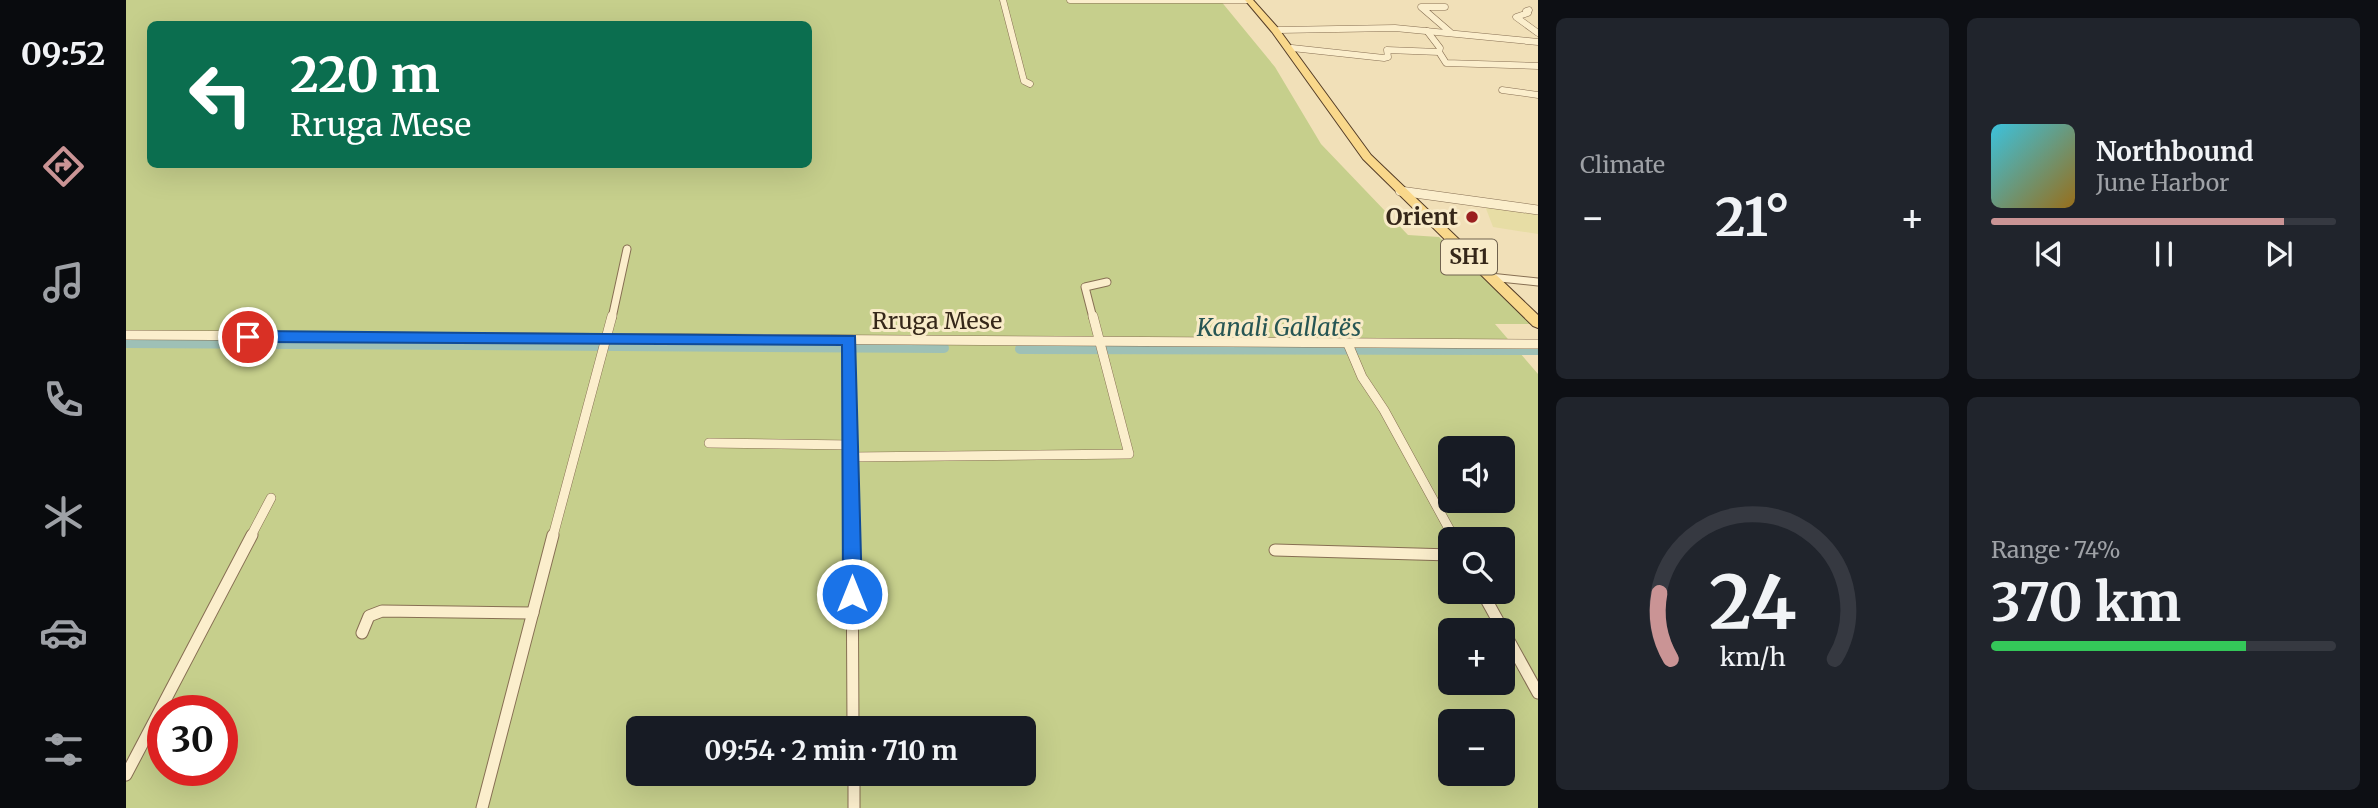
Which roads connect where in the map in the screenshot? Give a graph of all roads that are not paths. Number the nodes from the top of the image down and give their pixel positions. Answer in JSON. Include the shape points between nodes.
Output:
{"nodes":[{"id":1,"x":1003,"y":0,"type":"edge"},
{"id":2,"x":1070,"y":0,"type":"edge"},
{"id":3,"x":1250,"y":0,"type":"edge"},
{"id":4,"x":1445,"y":7,"type":"dead end"},
{"id":5,"x":1529,"y":10,"type":"dead end"},
{"id":6,"x":1279,"y":30,"type":"junction"},
{"id":7,"x":1427,"y":31,"type":"junction"},
{"id":8,"x":1521,"y":31,"type":"dead end"},
{"id":9,"x":1537,"y":32,"type":"edge"},
{"id":10,"x":1451,"y":33,"type":"junction"},
{"id":11,"x":1538,"y":42,"type":"edge"},
{"id":12,"x":1292,"y":48,"type":"junction"},
{"id":13,"x":1439,"y":52,"type":"junction"},
{"id":14,"x":1538,"y":66,"type":"edge"},
{"id":15,"x":1030,"y":84,"type":"dead end"},
{"id":16,"x":1314,"y":84,"type":"junction"},
{"id":17,"x":1502,"y":90,"type":"dead end"},
{"id":18,"x":1538,"y":95,"type":"edge"},
{"id":19,"x":1401,"y":191,"type":"junction"},
{"id":20,"x":1538,"y":210,"type":"edge"},
{"id":21,"x":627,"y":249,"type":"dead end"},
{"id":22,"x":1490,"y":277,"type":"junction"},
{"id":23,"x":1107,"y":282,"type":"dead end"},
{"id":24,"x":1538,"y":282,"type":"edge"},
{"id":25,"x":1538,"y":323,"type":"edge"},
{"id":26,"x":126,"y":335,"type":"edge"},
{"id":27,"x":605,"y":343,"type":"junction"},
{"id":28,"x":1538,"y":344,"type":"edge"},
{"id":29,"x":850,"y":346,"type":"junction"},
{"id":30,"x":1348,"y":346,"type":"junction"},
{"id":31,"x":1100,"y":347,"type":"junction"},
{"id":32,"x":709,"y":443,"type":"dead end"},
{"id":33,"x":851,"y":445,"type":"junction"},
{"id":34,"x":851,"y":457,"type":"junction"},
{"id":35,"x":271,"y":498,"type":"dead end"},
{"id":36,"x":1447,"y":527,"type":"edge"},
{"id":37,"x":1275,"y":551,"type":"dead end"},
{"id":38,"x":1438,"y":555,"type":"edge"},
{"id":39,"x":1489,"y":604,"type":"edge"},
{"id":40,"x":533,"y":613,"type":"junction"},
{"id":41,"x":362,"y":633,"type":"dead end"},
{"id":42,"x":1538,"y":694,"type":"edge"},
{"id":43,"x":853,"y":716,"type":"edge"},
{"id":44,"x":126,"y":775,"type":"edge"},
{"id":45,"x":853,"y":786,"type":"edge"},
{"id":46,"x":482,"y":808,"type":"edge"},
{"id":47,"x":854,"y":808,"type":"edge"}],
"edges":[{"from":1,"to":15,"type":"street","via":[[1024,81]]},
{"from":2,"to":3,"type":"street"},
{"from":3,"to":6,"type":"main road","number":"SH1"},
{"from":3,"to":16,"type":"main road","number":"SH1"},
{"from":4,"to":10,"type":"street","via":[[1421,7]]},
{"from":5,"to":9,"type":"street","via":[[1516,16]]},
{"from":6,"to":7,"type":"street"},
{"from":6,"to":12,"type":"main road","number":"SH1"},
{"from":7,"to":10,"type":"street"},
{"from":7,"to":13,"type":"street"},
{"from":8,"to":9,"type":"street"},
{"from":10,"to":11,"type":"street"},
{"from":12,"to":13,"type":"street","via":[[1384,58],[1387,50]]},
{"from":12,"to":16,"type":"main road","number":"SH1"},
{"from":13,"to":14,"type":"street","via":[[1449,64]]},
{"from":16,"to":19,"type":"main road","number":"SH1","via":[[1354,142]]},
{"from":17,"to":18,"type":"street"},
{"from":19,"to":20,"type":"street"},
{"from":19,"to":22,"type":"main road","number":"SH1"},
{"from":21,"to":27,"type":"street"},
{"from":22,"to":24,"type":"street"},
{"from":22,"to":25,"type":"main road","number":"SH1"},
{"from":23,"to":31,"type":"street","via":[[1085,287]]},
{"from":26,"to":27,"type":"street","name":"Rruga Mese"},
{"from":27,"to":29,"type":"street","name":"Rruga Mese"},
{"from":27,"to":40,"type":"street"},
{"from":28,"to":30,"type":"street","name":"Rruga Mese"},
{"from":29,"to":31,"type":"street","name":"Rruga Mese"},
{"from":29,"to":33,"type":"street"},
{"from":30,"to":31,"type":"street","name":"Rruga Mese"},
{"from":30,"to":36,"type":"street"},
{"from":31,"to":34,"type":"street","via":[[1129,454]]},
{"from":32,"to":33,"type":"street"},
{"from":33,"to":34,"type":"street"},
{"from":34,"to":43,"type":"street"},
{"from":35,"to":44,"type":"street"},
{"from":37,"to":38,"type":"street"},
{"from":39,"to":42,"type":"street"},
{"from":40,"to":41,"type":"street","via":[[382,611],[369,617]]},
{"from":40,"to":46,"type":"street"},
{"from":45,"to":47,"type":"street"}]}
